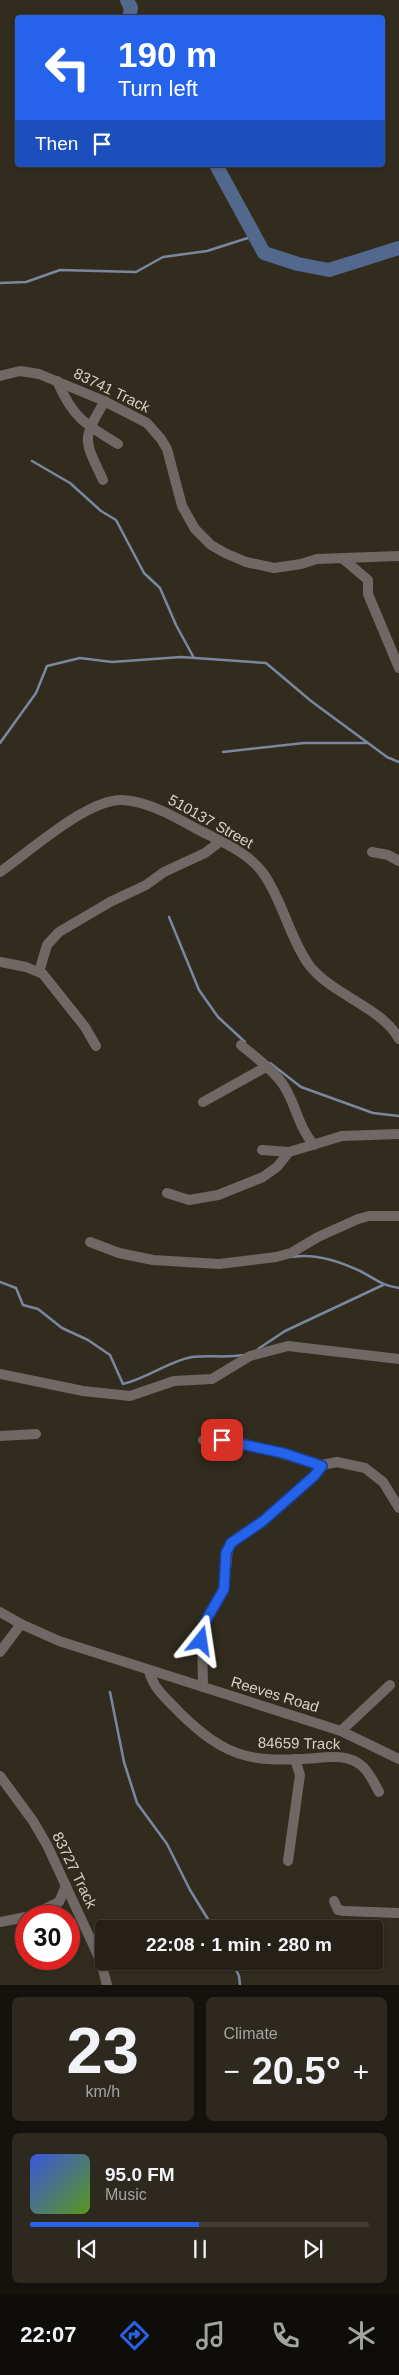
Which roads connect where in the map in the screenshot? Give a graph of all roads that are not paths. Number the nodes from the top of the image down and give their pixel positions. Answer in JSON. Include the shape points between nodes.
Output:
{"nodes":[{"id":1,"x":0,"y":376,"type":"edge"},
{"id":2,"x":57,"y":381,"type":"junction"},
{"id":3,"x":105,"y":401,"type":"junction"},
{"id":4,"x":90,"y":426,"type":"junction"},
{"id":5,"x":118,"y":444,"type":"dead end"},
{"id":6,"x":103,"y":480,"type":"dead end"},
{"id":7,"x":399,"y":556,"type":"edge"},
{"id":8,"x":342,"y":558,"type":"junction"},
{"id":9,"x":399,"y":668,"type":"edge"},
{"id":10,"x":221,"y":841,"type":"junction"},
{"id":11,"x":372,"y":852,"type":"dead end"},
{"id":12,"x":399,"y":861,"type":"edge"},
{"id":13,"x":0,"y":872,"type":"edge"},
{"id":14,"x":0,"y":962,"type":"edge"},
{"id":15,"x":39,"y":972,"type":"junction"},
{"id":16,"x":399,"y":1039,"type":"edge"},
{"id":17,"x":242,"y":1045,"type":"dead end"},
{"id":18,"x":96,"y":1046,"type":"dead end"},
{"id":19,"x":266,"y":1067,"type":"junction"},
{"id":20,"x":203,"y":1102,"type":"dead end"},
{"id":21,"x":399,"y":1134,"type":"edge"},
{"id":22,"x":314,"y":1145,"type":"junction"},
{"id":23,"x":262,"y":1150,"type":"dead end"},
{"id":24,"x":289,"y":1152,"type":"junction"},
{"id":25,"x":167,"y":1193,"type":"dead end"},
{"id":26,"x":399,"y":1216,"type":"edge"},
{"id":27,"x":90,"y":1242,"type":"dead end"},
{"id":28,"x":399,"y":1359,"type":"edge"},
{"id":29,"x":0,"y":1374,"type":"edge"},
{"id":30,"x":36,"y":1434,"type":"dead end"},
{"id":31,"x":0,"y":1436,"type":"edge"},
{"id":32,"x":203,"y":1440,"type":"dead end"},
{"id":33,"x":320,"y":1469,"type":"junction"},
{"id":34,"x":399,"y":1508,"type":"edge"},
{"id":35,"x":0,"y":1612,"type":"edge"},
{"id":36,"x":21,"y":1624,"type":"junction"},
{"id":37,"x":0,"y":1652,"type":"edge"},
{"id":38,"x":149,"y":1671,"type":"junction"},
{"id":39,"x":390,"y":1686,"type":"dead end"},
{"id":40,"x":203,"y":1687,"type":"junction"},
{"id":41,"x":341,"y":1731,"type":"junction"},
{"id":42,"x":296,"y":1759,"type":"junction"},
{"id":43,"x":399,"y":1759,"type":"edge"},
{"id":44,"x":0,"y":1776,"type":"edge"},
{"id":45,"x":379,"y":1792,"type":"dead end"},
{"id":46,"x":288,"y":1861,"type":"dead end"},
{"id":47,"x":66,"y":1886,"type":"junction"},
{"id":48,"x":334,"y":1901,"type":"dead end"},
{"id":49,"x":53,"y":1905,"type":"edge"},
{"id":50,"x":399,"y":1913,"type":"edge"},
{"id":51,"x":15,"y":1919,"type":"edge"},
{"id":52,"x":0,"y":1922,"type":"edge"},
{"id":53,"x":107,"y":1985,"type":"edge"}],
"edges":[{"from":1,"to":2,"type":"street","name":"83741 Track","via":[[25,371]]},
{"from":2,"to":3,"type":"street","name":"83741 Track"},
{"from":2,"to":4,"type":"street","via":[[68,406]]},
{"from":3,"to":4,"type":"street"},
{"from":3,"to":8,"type":"street","name":"83741 Track","via":[[143,420],[161,439],[167,449],[182,506],[204,539],[225,553],[261,566],[282,567],[317,559]]},
{"from":4,"to":5,"type":"street"},
{"from":4,"to":6,"type":"street","via":[[87,444]]},
{"from":7,"to":8,"type":"street","name":"83741 Track"},
{"from":8,"to":9,"type":"street","via":[[368,580],[368,594]]},
{"from":10,"to":13,"type":"street","name":"510137 Street","via":[[158,810],[116,801],[77,816]]},
{"from":10,"to":15,"type":"street","via":[[205,853],[164,872],[59,932],[47,945]]},
{"from":10,"to":16,"type":"street","name":"510137 Street","via":[[261,870],[304,956],[320,977],[390,1026]]},
{"from":11,"to":12,"type":"street"},
{"from":14,"to":15,"type":"street"},
{"from":15,"to":18,"type":"street","via":[[72,1009]]},
{"from":17,"to":19,"type":"street"},
{"from":19,"to":20,"type":"street"},
{"from":19,"to":22,"type":"street","via":[[290,1096],[300,1126]]},
{"from":21,"to":22,"type":"street","via":[[342,1136]]},
{"from":22,"to":24,"type":"street"},
{"from":23,"to":24,"type":"street"},
{"from":24,"to":25,"type":"street","via":[[263,1177],[218,1195],[189,1200]]},
{"from":26,"to":27,"type":"street","via":[[358,1219],[291,1253],[250,1262],[219,1264],[153,1260],[118,1253]]},
{"from":28,"to":29,"type":"street","via":[[288,1346],[250,1356],[212,1378],[174,1382],[130,1396],[100,1394]]},
{"from":30,"to":31,"type":"street"},
{"from":32,"to":33,"type":"street","via":[[242,1443],[283,1453]]},
{"from":33,"to":34,"type":"street","via":[[337,1462],[365,1468],[383,1482]]},
{"from":33,"to":40,"type":"street","via":[[228,1548],[224,1589],[209,1613],[202,1634]]},
{"from":35,"to":36,"type":"street","name":"Reeves Road"},
{"from":36,"to":37,"type":"street"},
{"from":36,"to":38,"type":"street","name":"Reeves Road","via":[[59,1641]]},
{"from":38,"to":40,"type":"street","name":"Reeves Road"},
{"from":38,"to":42,"type":"street","name":"84659 Track","via":[[156,1688],[215,1743],[252,1757]]},
{"from":39,"to":41,"type":"street"},
{"from":40,"to":41,"type":"street","name":"Reeves Road"},
{"from":41,"to":43,"type":"street","name":"Reeves Road"},
{"from":42,"to":45,"type":"street","name":"84659 Track","via":[[351,1759],[363,1767]]},
{"from":42,"to":46,"type":"street","via":[[300,1775]]},
{"from":44,"to":47,"type":"street","name":"83727 Track","via":[[33,1821]]},
{"from":47,"to":49,"type":"street","via":[[59,1902]]},
{"from":47,"to":53,"type":"street","name":"83727 Track","via":[[101,1962]]},
{"from":48,"to":50,"type":"street","via":[[338,1910]]},
{"from":51,"to":52,"type":"street"}]}
